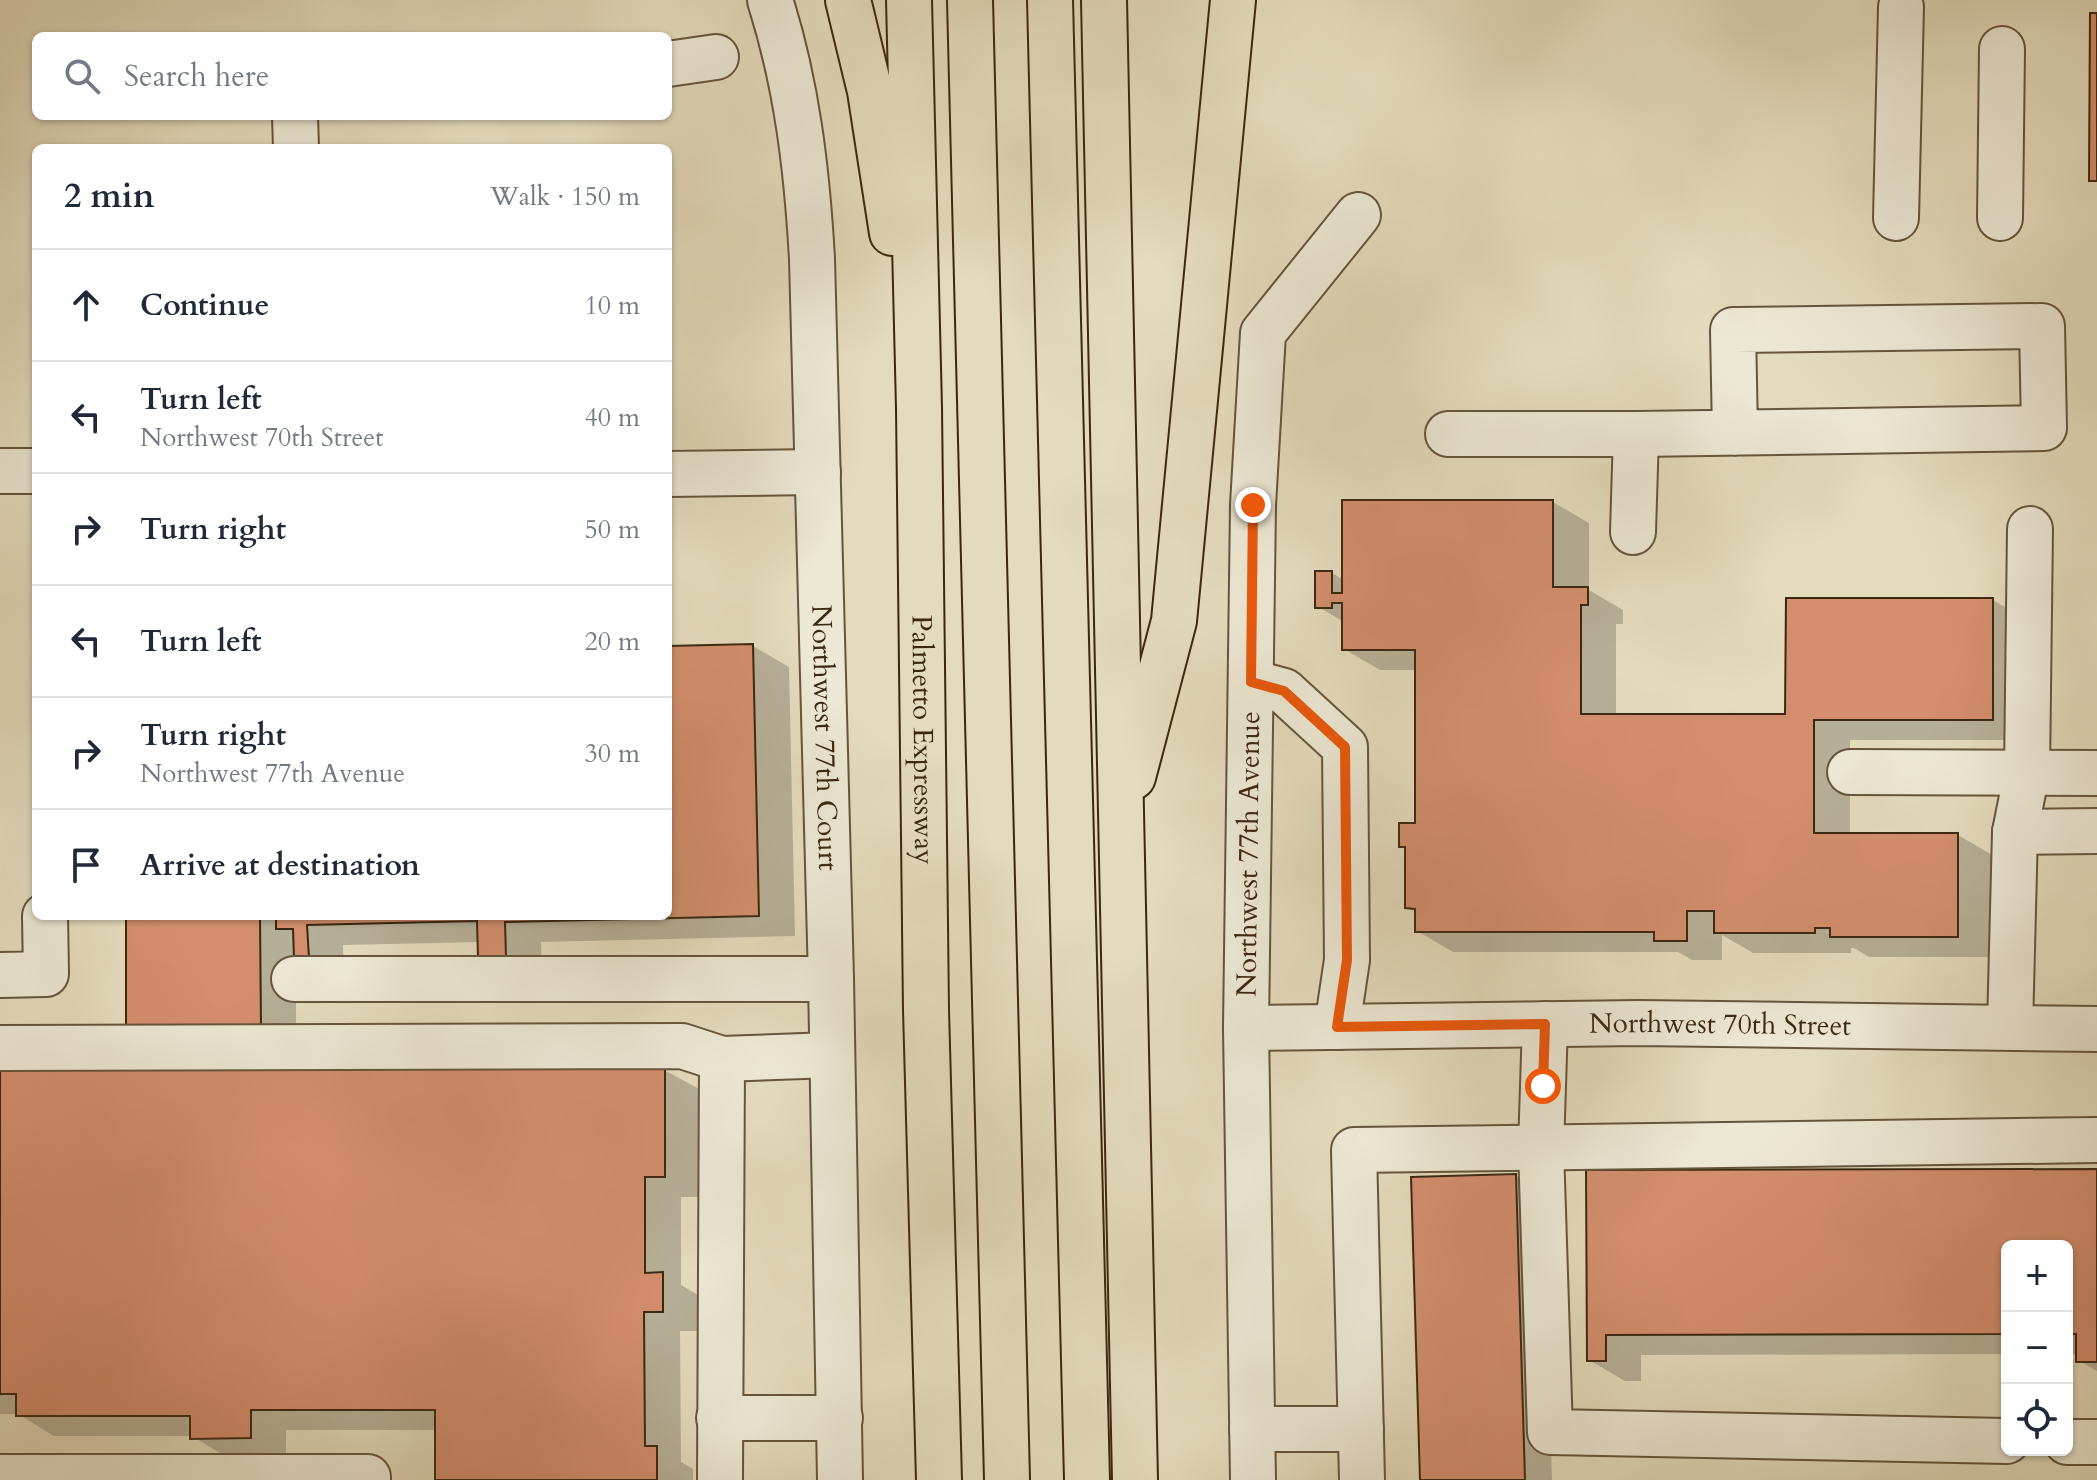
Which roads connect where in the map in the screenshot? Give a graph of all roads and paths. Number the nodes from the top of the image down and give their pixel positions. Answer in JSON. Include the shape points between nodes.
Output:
{"nodes":[{"id":1,"x":770,"y":0,"type":"edge"},
{"id":2,"x":848,"y":0,"type":"edge"},
{"id":3,"x":909,"y":0,"type":"edge"},
{"id":4,"x":970,"y":0,"type":"edge"},
{"id":5,"x":1050,"y":0,"type":"edge"},
{"id":6,"x":1104,"y":0,"type":"edge"},
{"id":7,"x":1233,"y":0,"type":"edge"},
{"id":8,"x":1901,"y":7,"type":"dead end"},
{"id":9,"x":2002,"y":49,"type":"dead end"},
{"id":10,"x":716,"y":57,"type":"dead end"},
{"id":11,"x":672,"y":63,"type":"edge"},
{"id":12,"x":295,"y":120,"type":"edge"},
{"id":13,"x":296,"y":144,"type":"edge"},
{"id":14,"x":1358,"y":215,"type":"dead end"},
{"id":15,"x":1896,"y":218,"type":"dead end"},
{"id":16,"x":2000,"y":218,"type":"dead end"},
{"id":17,"x":919,"y":408,"type":"junction"},
{"id":18,"x":1735,"y":433,"type":"junction"},
{"id":19,"x":1448,"y":434,"type":"dead end"},
{"id":20,"x":1636,"y":434,"type":"junction"},
{"id":21,"x":0,"y":471,"type":"edge"},
{"id":22,"x":32,"y":471,"type":"edge"},
{"id":23,"x":818,"y":472,"type":"junction"},
{"id":24,"x":672,"y":474,"type":"edge"},
{"id":25,"x":2030,"y":529,"type":"dead end"},
{"id":26,"x":1633,"y":532,"type":"dead end"},
{"id":27,"x":1251,"y":682,"type":"junction"},
{"id":28,"x":1850,"y":772,"type":"dead end"},
{"id":29,"x":2027,"y":772,"type":"junction"},
{"id":30,"x":2097,"y":773,"type":"edge"},
{"id":31,"x":1120,"y":830,"type":"junction"},
{"id":32,"x":2097,"y":831,"type":"edge"},
{"id":33,"x":2015,"y":832,"type":"junction"},
{"id":34,"x":45,"y":920,"type":"edge"},
{"id":35,"x":0,"y":975,"type":"edge"},
{"id":36,"x":294,"y":979,"type":"dead end"},
{"id":37,"x":831,"y":979,"type":"junction"},
{"id":38,"x":1545,"y":1024,"type":"junction"},
{"id":39,"x":1337,"y":1027,"type":"junction"},
{"id":40,"x":2010,"y":1027,"type":"junction"},
{"id":41,"x":1246,"y":1028,"type":"junction"},
{"id":42,"x":2097,"y":1029,"type":"edge"},
{"id":43,"x":0,"y":1048,"type":"edge"},
{"id":44,"x":832,"y":1055,"type":"junction"},
{"id":45,"x":722,"y":1059,"type":"junction"},
{"id":46,"x":2097,"y":1140,"type":"edge"},
{"id":47,"x":1541,"y":1148,"type":"junction"},
{"id":48,"x":719,"y":1418,"type":"junction"},
{"id":49,"x":840,"y":1418,"type":"junction"},
{"id":50,"x":1252,"y":1429,"type":"junction"},
{"id":51,"x":1361,"y":1429,"type":"junction"},
{"id":52,"x":2001,"y":1441,"type":"edge"},
{"id":53,"x":2073,"y":1442,"type":"edge"},
{"id":54,"x":2097,"y":1442,"type":"edge"},
{"id":55,"x":0,"y":1477,"type":"edge"},
{"id":56,"x":368,"y":1480,"type":"edge"},
{"id":57,"x":720,"y":1480,"type":"edge"},
{"id":58,"x":840,"y":1480,"type":"edge"},
{"id":59,"x":939,"y":1480,"type":"edge"},
{"id":60,"x":1007,"y":1480,"type":"edge"},
{"id":61,"x":1087,"y":1480,"type":"edge"},
{"id":62,"x":1135,"y":1480,"type":"edge"},
{"id":63,"x":1253,"y":1480,"type":"edge"},
{"id":64,"x":1362,"y":1480,"type":"edge"}],
"edges":[{"from":1,"to":23,"type":"street","name":"Northwest 77th Court","via":[[793,81],[805,160]]},
{"from":2,"to":17,"type":"highway","via":[[870,91]]},
{"from":3,"to":17,"type":"highway","name":"Palmetto Expressway"},
{"from":4,"to":60,"type":"highway"},
{"from":5,"to":61,"type":"highway"},
{"from":6,"to":31,"type":"highway"},
{"from":7,"to":31,"type":"highway","via":[[1174,621]]},
{"from":8,"to":15,"type":"street"},
{"from":9,"to":16,"type":"street"},
{"from":10,"to":11,"type":"street"},
{"from":12,"to":13,"type":"street"},
{"from":14,"to":27,"type":"street","name":"Northwest 77th Avenue","via":[[1263,333],[1253,505]]},
{"from":17,"to":59,"type":"highway","name":"Palmetto Expressway","via":[[926,1010]]},
{"from":18,"to":18,"type":"street","via":[[2044,428],[2042,326],[1733,330]]},
{"from":18,"to":20,"type":"street"},
{"from":19,"to":20,"type":"street"},
{"from":20,"to":26,"type":"street"},
{"from":21,"to":22,"type":"street"},
{"from":23,"to":24,"type":"street"},
{"from":23,"to":37,"type":"street","name":"Northwest 77th Court"},
{"from":25,"to":29,"type":"street"},
{"from":27,"to":39,"type":"street","via":[[1284,691],[1345,747],[1347,960]]},
{"from":27,"to":41,"type":"street","name":"Northwest 77th Avenue"},
{"from":28,"to":29,"type":"street"},
{"from":29,"to":30,"type":"street"},
{"from":29,"to":33,"type":"street"},
{"from":31,"to":62,"type":"highway"},
{"from":32,"to":33,"type":"street"},
{"from":33,"to":40,"type":"street"},
{"from":34,"to":35,"type":"street","via":[[46,974]]},
{"from":36,"to":37,"type":"street"},
{"from":37,"to":44,"type":"street","name":"Northwest 77th Court"},
{"from":38,"to":39,"type":"street","name":"Northwest 70th Street"},
{"from":38,"to":40,"type":"street","name":"Northwest 70th Street"},
{"from":38,"to":47,"type":"street"},
{"from":39,"to":41,"type":"street","name":"Northwest 70th Street"},
{"from":40,"to":42,"type":"street","name":"Northwest 70th Street"},
{"from":41,"to":50,"type":"street","name":"Northwest 77th Avenue"},
{"from":43,"to":45,"type":"street","via":[[682,1046]]},
{"from":44,"to":45,"type":"street"},
{"from":44,"to":49,"type":"street","name":"Northwest 77th Court"},
{"from":45,"to":48,"type":"street"},
{"from":46,"to":47,"type":"street"},
{"from":47,"to":51,"type":"street","via":[[1354,1150]]},
{"from":47,"to":52,"type":"street","via":[[1550,1432]]},
{"from":48,"to":49,"type":"street"},
{"from":48,"to":57,"type":"street"},
{"from":49,"to":58,"type":"street","name":"Northwest 77th Court"},
{"from":50,"to":51,"type":"street"},
{"from":50,"to":63,"type":"street","name":"Northwest 77th Avenue"},
{"from":51,"to":64,"type":"street"},
{"from":53,"to":54,"type":"street"},
{"from":55,"to":56,"type":"street"}]}
